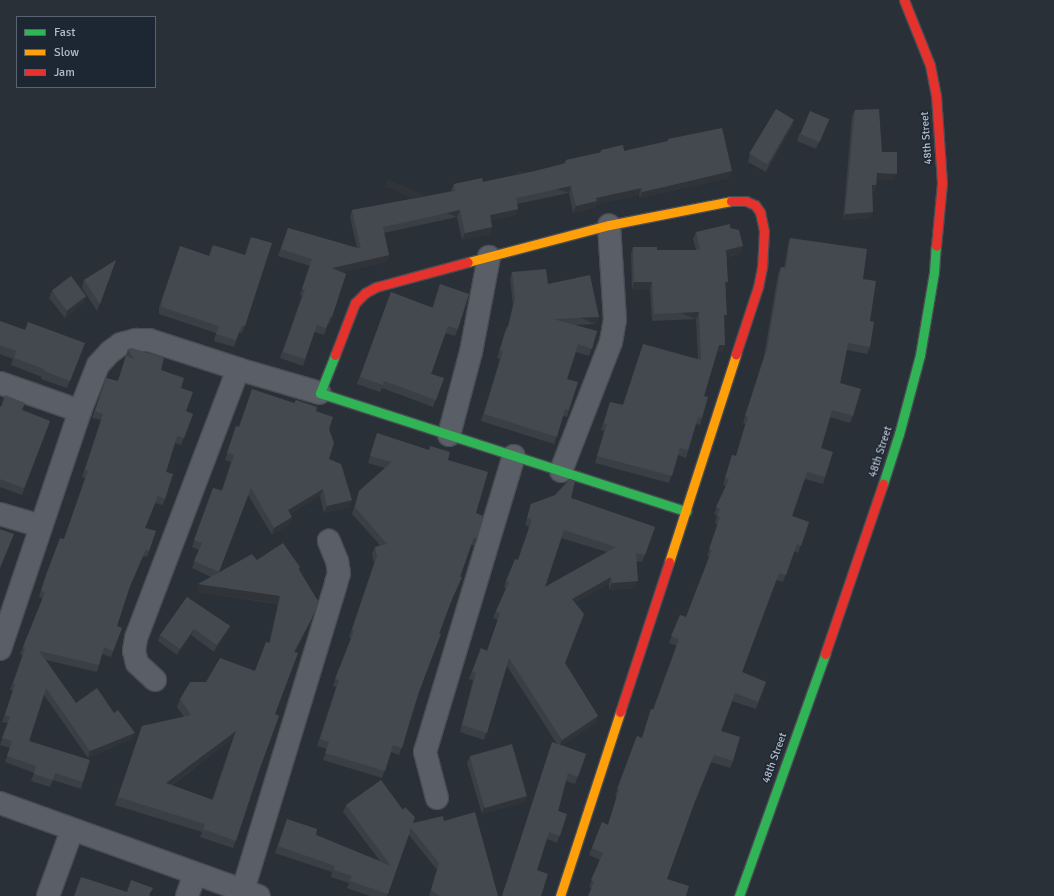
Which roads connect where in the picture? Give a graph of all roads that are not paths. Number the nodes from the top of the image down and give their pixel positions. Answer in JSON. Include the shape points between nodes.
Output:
{"nodes":[{"id":1,"x":904,"y":0,"type":"edge"},
{"id":2,"x":610,"y":225,"type":"junction"},
{"id":3,"x":489,"y":256,"type":"junction"},
{"id":4,"x":238,"y":369,"type":"junction"},
{"id":5,"x":0,"y":383,"type":"edge"},
{"id":6,"x":320,"y":393,"type":"junction"},
{"id":7,"x":80,"y":411,"type":"junction"},
{"id":8,"x":448,"y":435,"type":"junction"},
{"id":9,"x":514,"y":456,"type":"junction"},
{"id":10,"x":561,"y":471,"type":"junction"},
{"id":11,"x":686,"y":511,"type":"junction"},
{"id":12,"x":0,"y":514,"type":"edge"},
{"id":13,"x":41,"y":526,"type":"junction"},
{"id":14,"x":329,"y":541,"type":"dead end"},
{"id":15,"x":0,"y":649,"type":"edge"},
{"id":16,"x":155,"y":680,"type":"dead end"},
{"id":17,"x":437,"y":798,"type":"dead end"},
{"id":18,"x":0,"y":803,"type":"edge"},
{"id":19,"x":72,"y":830,"type":"junction"},
{"id":20,"x":196,"y":874,"type":"junction"},
{"id":21,"x":251,"y":893,"type":"edge"},
{"id":22,"x":48,"y":896,"type":"edge"},
{"id":23,"x":187,"y":896,"type":"edge"},
{"id":24,"x":560,"y":896,"type":"edge"},
{"id":25,"x":739,"y":896,"type":"edge"}],
"edges":[{"from":1,"to":25,"type":"street","name":"48th Street","via":[[930,65],[936,95],[942,183],[934,272],[920,355],[899,434],[853,572]]},
{"from":2,"to":3,"type":"street"},
{"from":2,"to":10,"type":"street","via":[[614,328],[611,342]]},
{"from":2,"to":11,"type":"street","via":[[734,201],[746,201],[755,205],[760,212],[764,231],[758,287]]},
{"from":3,"to":6,"type":"street","via":[[376,287],[365,293],[356,303]]},
{"from":3,"to":8,"type":"street","via":[[471,352]]},
{"from":4,"to":6,"type":"street"},
{"from":4,"to":7,"type":"street","via":[[149,340],[136,340],[121,344],[98,365]]},
{"from":4,"to":16,"type":"street","via":[[136,638],[134,651],[137,663]]},
{"from":5,"to":7,"type":"street"},
{"from":6,"to":8,"type":"street"},
{"from":7,"to":13,"type":"street"},
{"from":8,"to":9,"type":"street"},
{"from":9,"to":10,"type":"street"},
{"from":9,"to":17,"type":"street","via":[[425,752]]},
{"from":10,"to":11,"type":"street"},
{"from":11,"to":24,"type":"street"},
{"from":12,"to":13,"type":"street"},
{"from":13,"to":15,"type":"street"},
{"from":14,"to":21,"type":"street","via":[[337,561],[336,583]]},
{"from":18,"to":19,"type":"street"},
{"from":19,"to":20,"type":"street"},
{"from":19,"to":22,"type":"street"},
{"from":20,"to":21,"type":"street"},
{"from":20,"to":23,"type":"street"}]}
